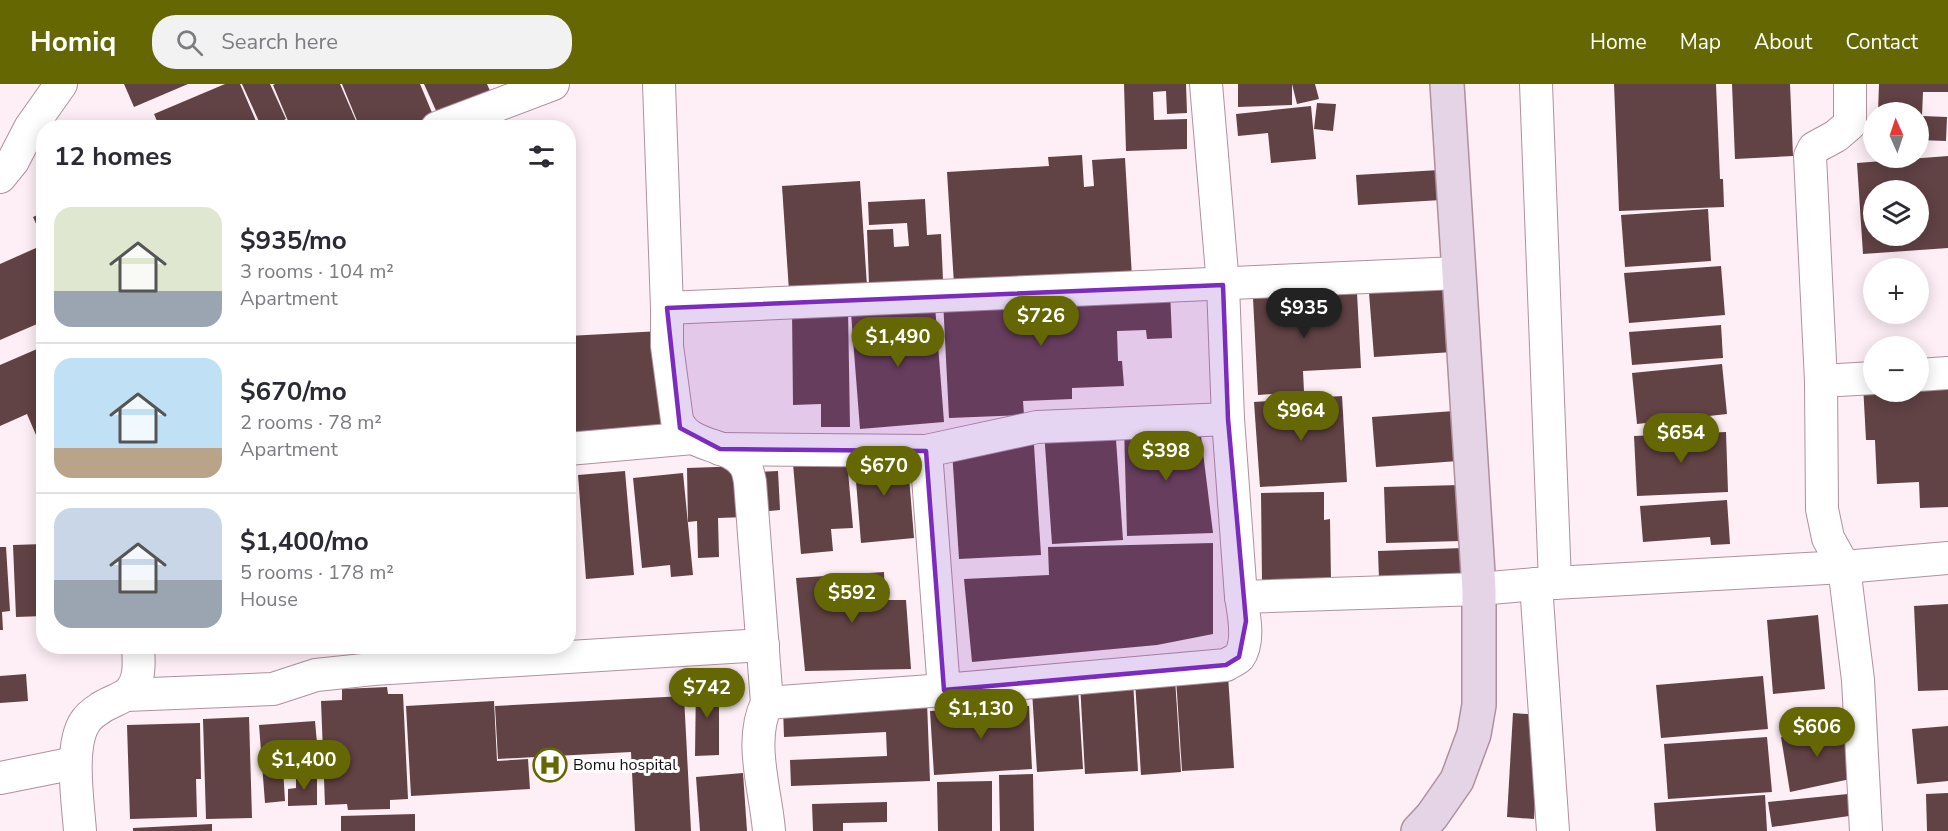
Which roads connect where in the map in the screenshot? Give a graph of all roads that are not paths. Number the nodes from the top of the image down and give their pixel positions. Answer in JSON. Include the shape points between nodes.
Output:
{"nodes":[{"id":1,"x":61,"y":84,"type":"edge"},
{"id":2,"x":553,"y":84,"type":"edge"},
{"id":3,"x":659,"y":84,"type":"edge"},
{"id":4,"x":1206,"y":84,"type":"edge"},
{"id":5,"x":1447,"y":84,"type":"edge"},
{"id":6,"x":1536,"y":84,"type":"edge"},
{"id":7,"x":1850,"y":84,"type":"edge"},
{"id":8,"x":459,"y":120,"type":"edge"},
{"id":9,"x":0,"y":177,"type":"edge"},
{"id":10,"x":1458,"y":273,"type":"junction"},
{"id":11,"x":1222,"y":285,"type":"junction"},
{"id":12,"x":668,"y":308,"type":"junction"},
{"id":13,"x":1948,"y":373,"type":"edge"},
{"id":14,"x":1929,"y":374,"type":"edge"},
{"id":15,"x":1863,"y":379,"type":"edge"},
{"id":16,"x":1821,"y":381,"type":"junction"},
{"id":17,"x":1228,"y":420,"type":"junction"},
{"id":18,"x":706,"y":444,"type":"junction"},
{"id":19,"x":576,"y":448,"type":"edge"},
{"id":20,"x":926,"y":451,"type":"junction"},
{"id":21,"x":1948,"y":558,"type":"edge"},
{"id":22,"x":1844,"y":567,"type":"junction"},
{"id":23,"x":1545,"y":583,"type":"junction"},
{"id":24,"x":1479,"y":590,"type":"junction"},
{"id":25,"x":1241,"y":597,"type":"junction"},
{"id":26,"x":763,"y":645,"type":"junction"},
{"id":27,"x":138,"y":654,"type":"edge"},
{"id":28,"x":944,"y":690,"type":"junction"},
{"id":29,"x":126,"y":695,"type":"junction"},
{"id":30,"x":767,"y":703,"type":"junction"},
{"id":31,"x":75,"y":762,"type":"junction"},
{"id":32,"x":0,"y":778,"type":"edge"},
{"id":33,"x":80,"y":831,"type":"edge"},
{"id":34,"x":769,"y":831,"type":"edge"},
{"id":35,"x":1418,"y":831,"type":"edge"},
{"id":36,"x":1553,"y":831,"type":"edge"},
{"id":37,"x":1866,"y":831,"type":"edge"}],
"edges":[{"from":1,"to":9,"type":"street"},
{"from":2,"to":8,"type":"street"},
{"from":3,"to":12,"type":"street"},
{"from":4,"to":11,"type":"street"},
{"from":5,"to":10,"type":"main road"},
{"from":6,"to":23,"type":"street"},
{"from":7,"to":16,"type":"street","via":[[1850,124],[1814,148],[1810,156]]},
{"from":10,"to":11,"type":"street"},
{"from":10,"to":24,"type":"main road"},
{"from":11,"to":12,"type":"street"},
{"from":11,"to":17,"type":"street"},
{"from":12,"to":18,"type":"street","via":[[667,346],[677,420],[680,428]]},
{"from":13,"to":14,"type":"street"},
{"from":15,"to":16,"type":"street"},
{"from":16,"to":22,"type":"street","via":[[1822,509],[1828,538]]},
{"from":17,"to":20,"type":"street","via":[[1037,426]]},
{"from":17,"to":25,"type":"street"},
{"from":18,"to":19,"type":"street"},
{"from":18,"to":20,"type":"street"},
{"from":18,"to":26,"type":"street","via":[[739,457],[750,482]]},
{"from":20,"to":28,"type":"street"},
{"from":21,"to":22,"type":"street"},
{"from":22,"to":23,"type":"street"},
{"from":22,"to":37,"type":"street","via":[[1858,680]]},
{"from":23,"to":24,"type":"street"},
{"from":23,"to":36,"type":"street"},
{"from":24,"to":25,"type":"street"},
{"from":24,"to":35,"type":"main road","via":[[1479,705],[1474,734],[1457,780]]},
{"from":25,"to":28,"type":"street","via":[[1245,639],[1239,657],[1226,665]]},
{"from":26,"to":29,"type":"street","via":[[373,669],[316,675],[273,689]]},
{"from":26,"to":30,"type":"street"},
{"from":27,"to":29,"type":"street","via":[[136,678]]},
{"from":28,"to":30,"type":"street"},
{"from":29,"to":31,"type":"street","via":[[91,714],[84,723]]},
{"from":30,"to":34,"type":"street","via":[[759,730]]},
{"from":31,"to":32,"type":"street"},
{"from":31,"to":33,"type":"street"}]}
